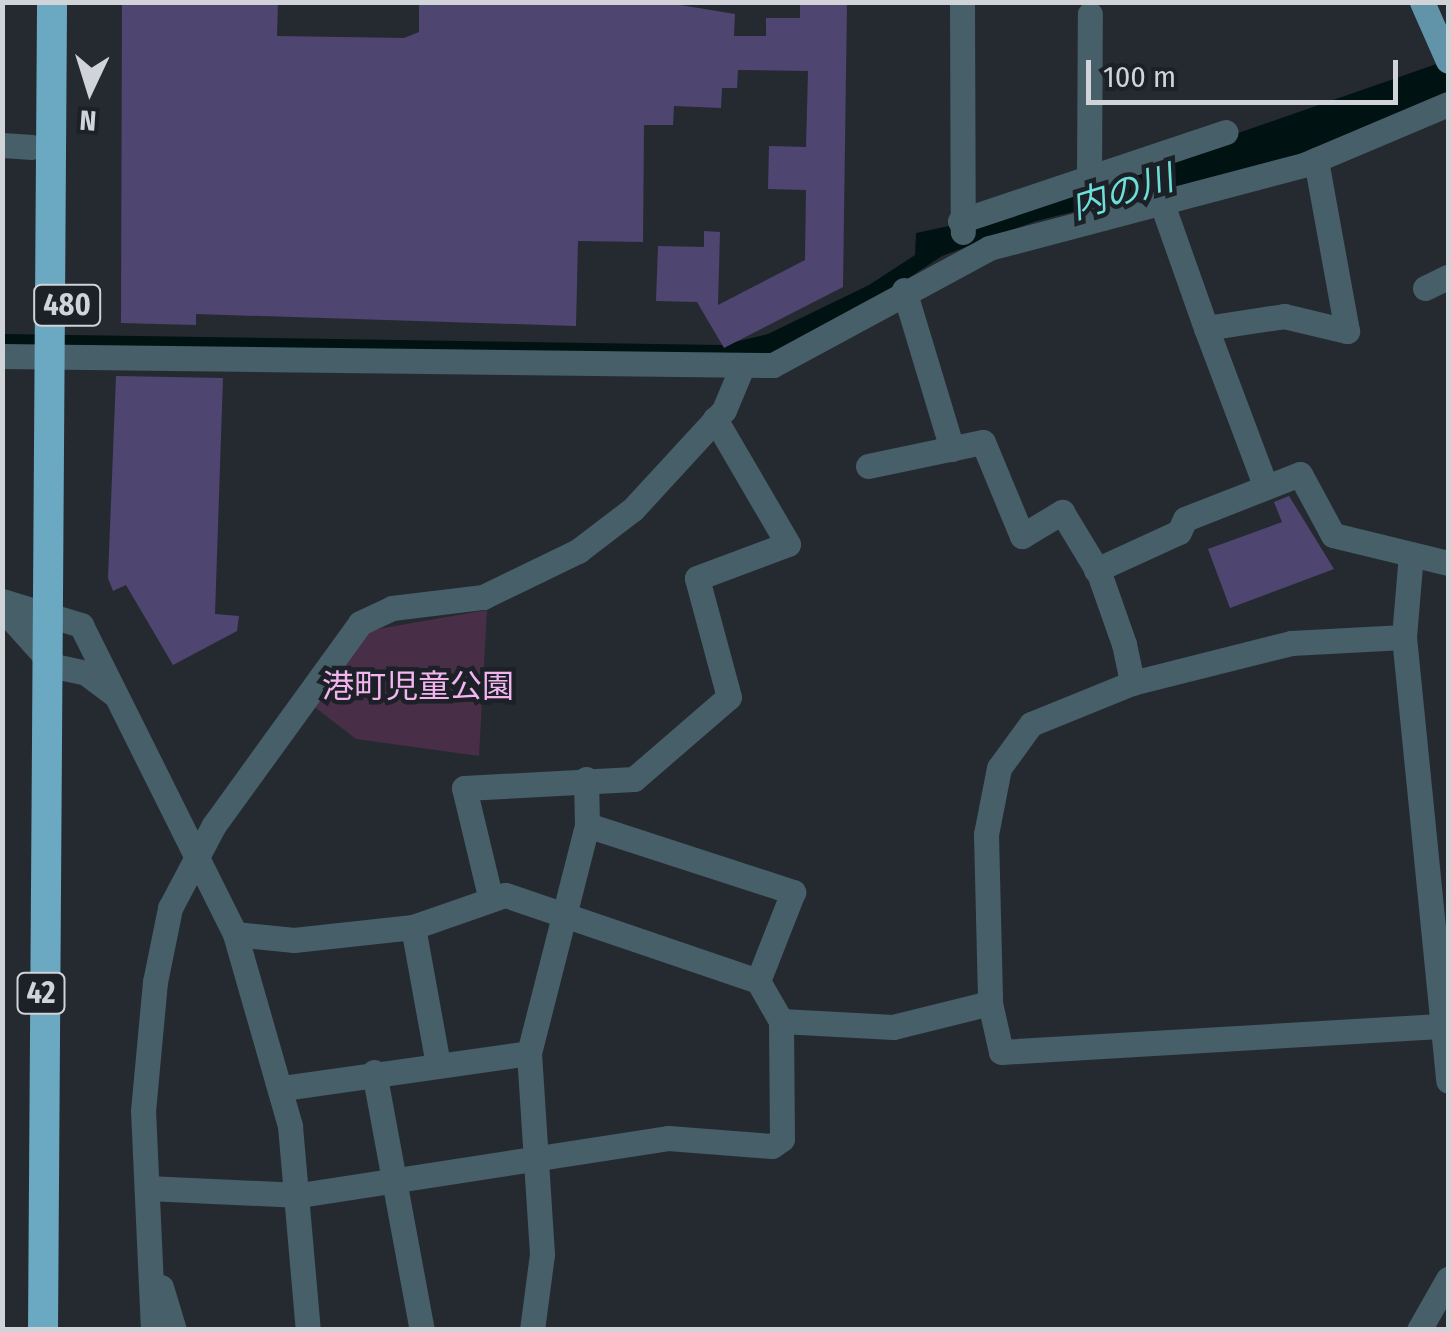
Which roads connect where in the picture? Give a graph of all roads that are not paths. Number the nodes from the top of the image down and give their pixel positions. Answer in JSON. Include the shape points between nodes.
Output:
{"nodes":[{"id":1,"x":32,"y":2,"type":"edge"},
{"id":2,"x":52,"y":2,"type":"edge"},
{"id":3,"x":70,"y":2,"type":"edge"},
{"id":4,"x":962,"y":2,"type":"edge"},
{"id":5,"x":1422,"y":2,"type":"edge"},
{"id":6,"x":1090,"y":14,"type":"dead end"},
{"id":7,"x":1447,"y":59,"type":"edge"},
{"id":8,"x":1448,"y":104,"type":"edge"},
{"id":9,"x":1226,"y":132,"type":"dead end"},
{"id":10,"x":17,"y":146,"type":"edge"},
{"id":11,"x":1316,"y":160,"type":"junction"},
{"id":12,"x":1089,"y":180,"type":"junction"},
{"id":13,"x":1161,"y":201,"type":"junction"},
{"id":14,"x":960,"y":222,"type":"junction"},
{"id":15,"x":971,"y":253,"type":"junction"},
{"id":16,"x":904,"y":290,"type":"junction"},
{"id":17,"x":1206,"y":328,"type":"junction"},
{"id":18,"x":38,"y":356,"type":"edge"},
{"id":19,"x":742,"y":367,"type":"junction"},
{"id":20,"x":715,"y":420,"type":"junction"},
{"id":21,"x":952,"y":449,"type":"junction"},
{"id":22,"x":868,"y":466,"type":"dead end"},
{"id":23,"x":1264,"y":482,"type":"junction"},
{"id":24,"x":1411,"y":554,"type":"junction"},
{"id":25,"x":1448,"y":563,"type":"edge"},
{"id":26,"x":1096,"y":570,"type":"junction"},
{"id":27,"x":2,"y":604,"type":"edge"},
{"id":28,"x":46,"y":608,"type":"junction"},
{"id":29,"x":1404,"y":637,"type":"junction"},
{"id":30,"x":44,"y":656,"type":"junction"},
{"id":31,"x":1132,"y":683,"type":"junction"},
{"id":32,"x":123,"y":706,"type":"junction"},
{"id":33,"x":586,"y":780,"type":"junction"},
{"id":34,"x":588,"y":825,"type":"junction"},
{"id":35,"x":199,"y":852,"type":"junction"},
{"id":36,"x":490,"y":896,"type":"junction"},
{"id":37,"x":560,"y":918,"type":"junction"},
{"id":38,"x":413,"y":927,"type":"junction"},
{"id":39,"x":235,"y":934,"type":"junction"},
{"id":40,"x":758,"y":981,"type":"junction"},
{"id":41,"x":990,"y":1004,"type":"junction"},
{"id":42,"x":781,"y":1021,"type":"junction"},
{"id":43,"x":1444,"y":1026,"type":"junction"},
{"id":44,"x":529,"y":1052,"type":"junction"},
{"id":45,"x":437,"y":1059,"type":"junction"},
{"id":46,"x":374,"y":1072,"type":"junction"},
{"id":47,"x":1448,"y":1081,"type":"edge"},
{"id":48,"x":282,"y":1088,"type":"junction"},
{"id":49,"x":534,"y":1154,"type":"junction"},
{"id":50,"x":394,"y":1180,"type":"junction"},
{"id":51,"x":147,"y":1188,"type":"junction"},
{"id":52,"x":300,"y":1195,"type":"junction"},
{"id":53,"x":151,"y":1249,"type":"junction"},
{"id":54,"x":1448,"y":1279,"type":"edge"},
{"id":55,"x":43,"y":1330,"type":"edge"},
{"id":56,"x":154,"y":1330,"type":"edge"},
{"id":57,"x":174,"y":1330,"type":"edge"},
{"id":58,"x":308,"y":1330,"type":"edge"},
{"id":59,"x":422,"y":1330,"type":"edge"},
{"id":60,"x":532,"y":1330,"type":"edge"},
{"id":61,"x":1419,"y":1330,"type":"edge"}],
"edges":[{"from":1,"to":10,"type":"highway","number":"480"},
{"from":2,"to":18,"type":"highway","number":"42"},
{"from":3,"to":18,"type":"highway","number":"480"},
{"from":4,"to":14,"type":"street"},
{"from":5,"to":7,"type":"main road"},
{"from":6,"to":12,"type":"street"},
{"from":8,"to":11,"type":"street"},
{"from":9,"to":12,"type":"street"},
{"from":10,"to":18,"type":"highway","number":"480"},
{"from":11,"to":13,"type":"street"},
{"from":11,"to":17,"type":"street","via":[[1347,331],[1284,316]]},
{"from":12,"to":14,"type":"street"},
{"from":13,"to":15,"type":"street"},
{"from":13,"to":17,"type":"street"},
{"from":14,"to":15,"type":"street"},
{"from":15,"to":16,"type":"street"},
{"from":16,"to":19,"type":"street","via":[[801,358]]},
{"from":16,"to":21,"type":"street"},
{"from":17,"to":23,"type":"street"},
{"from":18,"to":19,"type":"street"},
{"from":18,"to":28,"type":"highway","number":"42"},
{"from":19,"to":20,"type":"street"},
{"from":20,"to":33,"type":"street","via":[[788,544],[697,578],[729,696],[634,779]]},
{"from":20,"to":35,"type":"street","via":[[634,509],[578,550],[484,597],[392,608],[360,623]]},
{"from":21,"to":22,"type":"street"},
{"from":21,"to":26,"type":"street","via":[[983,442],[1022,536],[1062,512]]},
{"from":23,"to":24,"type":"street","via":[[1300,474],[1333,536]]},
{"from":23,"to":26,"type":"street"},
{"from":24,"to":25,"type":"street"},
{"from":24,"to":29,"type":"street"},
{"from":26,"to":31,"type":"street"},
{"from":27,"to":28,"type":"street"},
{"from":27,"to":30,"type":"street"},
{"from":28,"to":30,"type":"highway","number":"42"},
{"from":28,"to":32,"type":"street","via":[[81,624]]},
{"from":29,"to":31,"type":"street","via":[[1290,643]]},
{"from":29,"to":43,"type":"street"},
{"from":30,"to":32,"type":"street","via":[[95,678]]},
{"from":30,"to":55,"type":"highway","number":"42"},
{"from":31,"to":41,"type":"street","via":[[1032,724],[999,768],[986,834]]},
{"from":32,"to":35,"type":"street"},
{"from":33,"to":34,"type":"street"},
{"from":33,"to":36,"type":"street","via":[[464,788]]},
{"from":34,"to":37,"type":"street"},
{"from":34,"to":40,"type":"street","via":[[792,892]]},
{"from":35,"to":39,"type":"street"},
{"from":35,"to":51,"type":"street","via":[[170,908],[158,960],[144,1077]]},
{"from":36,"to":37,"type":"street"},
{"from":36,"to":38,"type":"street"},
{"from":37,"to":40,"type":"street"},
{"from":37,"to":44,"type":"street"},
{"from":38,"to":39,"type":"street","via":[[294,940]]},
{"from":38,"to":45,"type":"street"},
{"from":39,"to":48,"type":"street"},
{"from":40,"to":42,"type":"street"},
{"from":41,"to":42,"type":"street","via":[[893,1028]]},
{"from":41,"to":43,"type":"street","via":[[1001,1052]]},
{"from":42,"to":49,"type":"street","via":[[786,1086],[782,1139],[772,1146],[668,1138]]},
{"from":43,"to":47,"type":"street"},
{"from":44,"to":45,"type":"street"},
{"from":44,"to":49,"type":"street"},
{"from":45,"to":46,"type":"street"},
{"from":46,"to":48,"type":"street"},
{"from":46,"to":50,"type":"street"},
{"from":48,"to":52,"type":"street"},
{"from":49,"to":50,"type":"street"},
{"from":49,"to":60,"type":"street","via":[[542,1254]]},
{"from":50,"to":52,"type":"street"},
{"from":50,"to":59,"type":"street"},
{"from":51,"to":52,"type":"street"},
{"from":51,"to":53,"type":"street"},
{"from":52,"to":58,"type":"street"},
{"from":53,"to":56,"type":"street"},
{"from":53,"to":57,"type":"street"},
{"from":54,"to":61,"type":"street"}]}
